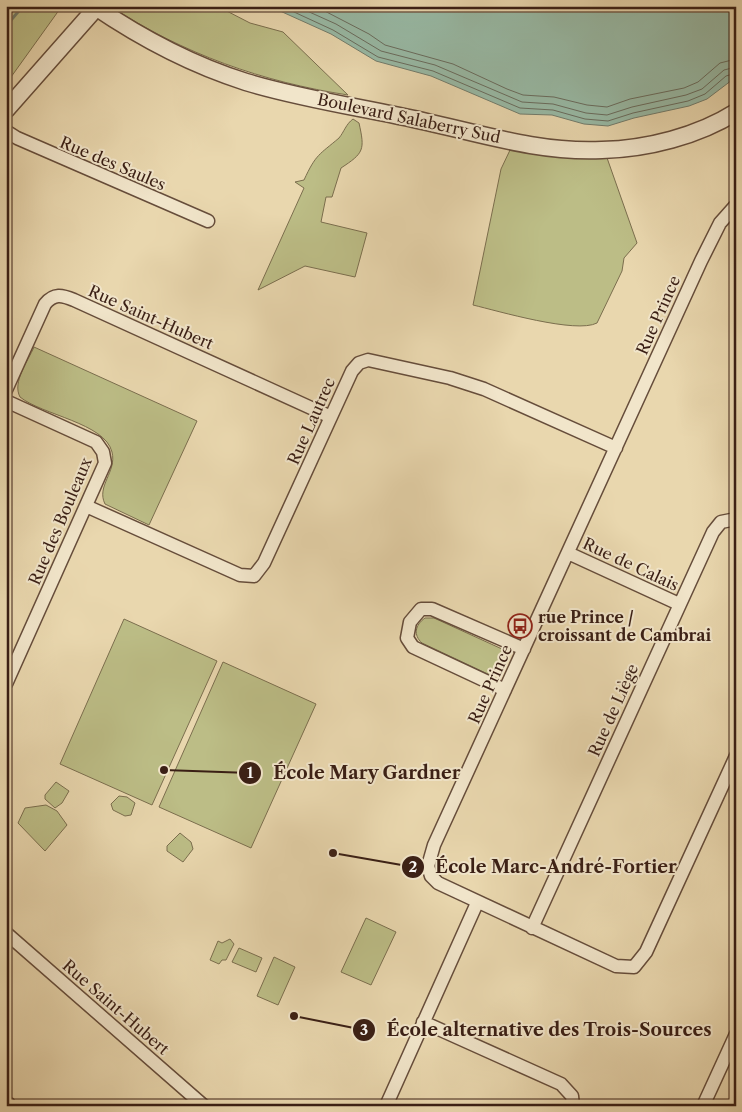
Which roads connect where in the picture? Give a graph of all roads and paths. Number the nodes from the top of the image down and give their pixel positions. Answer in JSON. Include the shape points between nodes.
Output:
{"nodes":[{"id":1,"x":95,"y":7,"type":"edge"},
{"id":2,"x":6,"y":110,"type":"edge"},
{"id":3,"x":733,"y":118,"type":"edge"},
{"id":4,"x":6,"y":131,"type":"edge"},
{"id":5,"x":736,"y":205,"type":"edge"},
{"id":6,"x":208,"y":221,"type":"dead end"},
{"id":7,"x":6,"y":390,"type":"edge"},
{"id":8,"x":6,"y":401,"type":"edge"},
{"id":9,"x":331,"y":417,"type":"junction"},
{"id":10,"x":616,"y":448,"type":"junction"},
{"id":11,"x":86,"y":506,"type":"junction"},
{"id":12,"x":736,"y":519,"type":"edge"},
{"id":13,"x":568,"y":553,"type":"junction"},
{"id":14,"x":679,"y":604,"type":"junction"},
{"id":15,"x":524,"y":650,"type":"junction"},
{"id":16,"x":6,"y":684,"type":"edge"},
{"id":17,"x":505,"y":690,"type":"junction"},
{"id":18,"x":736,"y":756,"type":"edge"},
{"id":19,"x":477,"y":903,"type":"junction"},
{"id":20,"x":532,"y":928,"type":"junction"},
{"id":21,"x":6,"y":933,"type":"edge"},
{"id":22,"x":423,"y":1022,"type":"junction"},
{"id":23,"x":736,"y":1034,"type":"edge"},
{"id":24,"x":204,"y":1106,"type":"edge"},
{"id":25,"x":386,"y":1106,"type":"edge"},
{"id":26,"x":573,"y":1106,"type":"edge"},
{"id":27,"x":703,"y":1106,"type":"edge"}],
"edges":[{"from":1,"to":2,"type":"street"},
{"from":1,"to":3,"type":"street","name":"Boulevard Salaberry Sud","via":[[175,53],[247,82],[550,148],[605,150],[642,145],[688,134]]},
{"from":4,"to":6,"type":"street","name":"Rue des Saules"},
{"from":5,"to":10,"type":"street","name":"Rue Prince","via":[[712,237]]},
{"from":7,"to":9,"type":"street","name":"Rue Saint-Hubert","via":[[45,304],[59,295]]},
{"from":8,"to":11,"type":"street","name":"Rue des Bouleaux","via":[[96,442],[105,463]]},
{"from":9,"to":10,"type":"street","name":"Rue Lautrec","via":[[352,371],[359,363],[374,361],[484,389]]},
{"from":9,"to":11,"type":"street","name":"Rue Lautrec","via":[[264,563],[254,576],[240,575]]},
{"from":10,"to":13,"type":"street","name":"Rue Prince"},
{"from":11,"to":16,"type":"street","name":"Rue des Bouleaux"},
{"from":12,"to":14,"type":"street","name":"Rue de Liège","via":[[721,522],[713,532]]},
{"from":13,"to":14,"type":"street","name":"Rue de Calais"},
{"from":13,"to":15,"type":"street","name":"Rue Prince"},
{"from":14,"to":20,"type":"street","name":"Rue de Liège"},
{"from":15,"to":17,"type":"street","name":"Rue Prince"},
{"from":15,"to":17,"type":"street","via":[[432,609],[421,609],[410,622],[407,638],[413,647]]},
{"from":17,"to":19,"type":"street","name":"Rue Prince","via":[[428,862],[431,876],[438,883]]},
{"from":18,"to":20,"type":"street","via":[[639,963],[628,968],[616,966]]},
{"from":19,"to":20,"type":"street"},
{"from":19,"to":22,"type":"street"},
{"from":21,"to":24,"type":"street","name":"Rue Saint-Hubert"},
{"from":22,"to":25,"type":"street"},
{"from":22,"to":26,"type":"street","via":[[561,1084],[572,1096]]},
{"from":23,"to":27,"type":"street"}]}
